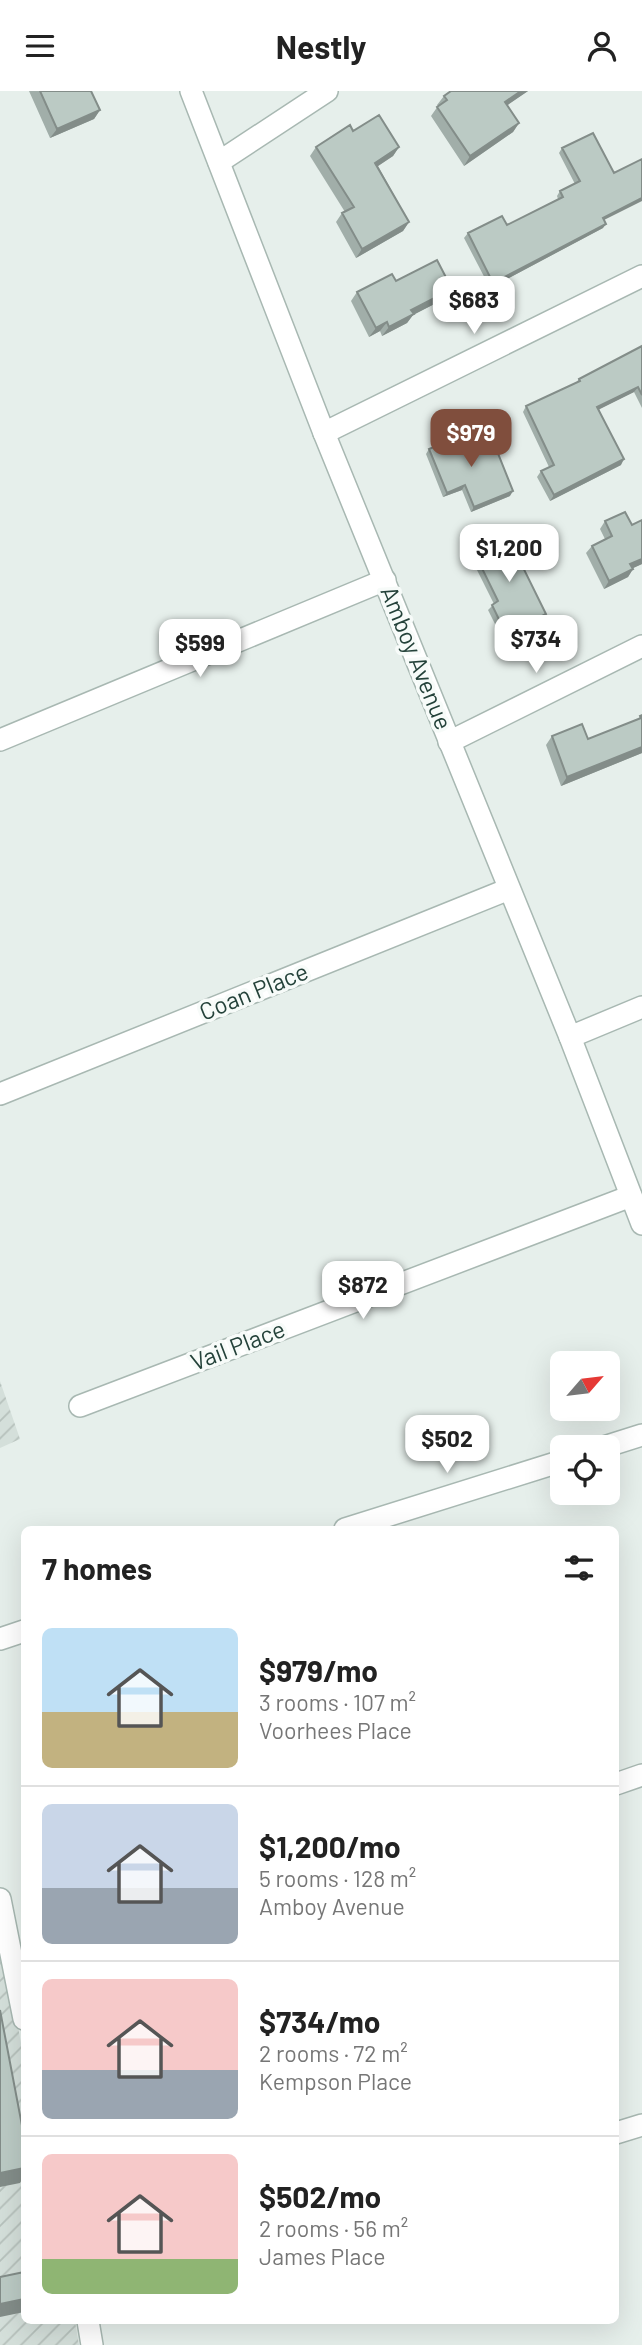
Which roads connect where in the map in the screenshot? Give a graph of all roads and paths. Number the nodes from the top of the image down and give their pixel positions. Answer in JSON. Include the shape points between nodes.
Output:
{"nodes":[{"id":1,"x":191,"y":91,"type":"edge"},
{"id":2,"x":327,"y":91,"type":"edge"},
{"id":3,"x":219,"y":162,"type":"junction"},
{"id":4,"x":642,"y":276,"type":"edge"},
{"id":5,"x":324,"y":433,"type":"junction"},
{"id":6,"x":385,"y":580,"type":"junction"},
{"id":7,"x":642,"y":646,"type":"edge"},
{"id":8,"x":0,"y":740,"type":"edge"},
{"id":9,"x":449,"y":742,"type":"junction"},
{"id":10,"x":509,"y":889,"type":"junction"},
{"id":11,"x":642,"y":1007,"type":"edge"},
{"id":12,"x":569,"y":1037,"type":"junction"},
{"id":13,"x":0,"y":1094,"type":"edge"},
{"id":14,"x":631,"y":1196,"type":"junction"},
{"id":15,"x":642,"y":1224,"type":"edge"},
{"id":16,"x":80,"y":1406,"type":"dead end"},
{"id":17,"x":642,"y":1435,"type":"edge"},
{"id":18,"x":620,"y":1442,"type":"edge"},
{"id":19,"x":550,"y":1465,"type":"edge"},
{"id":20,"x":355,"y":1526,"type":"edge"},
{"id":21,"x":21,"y":1632,"type":"edge"},
{"id":22,"x":0,"y":1639,"type":"edge"},
{"id":23,"x":642,"y":1775,"type":"edge"},
{"id":24,"x":619,"y":1783,"type":"edge"},
{"id":25,"x":0,"y":1899,"type":"edge"},
{"id":26,"x":20,"y":1980,"type":"edge"},
{"id":27,"x":642,"y":2125,"type":"edge"},
{"id":28,"x":619,"y":2132,"type":"edge"},
{"id":29,"x":88,"y":2324,"type":"edge"},
{"id":30,"x":92,"y":2345,"type":"edge"}],
"edges":[{"from":1,"to":3,"type":"street","name":"Amboy Avenue"},
{"from":2,"to":3,"type":"street"},
{"from":3,"to":5,"type":"street","name":"Amboy Avenue"},
{"from":4,"to":5,"type":"street"},
{"from":5,"to":6,"type":"street","name":"Amboy Avenue"},
{"from":6,"to":8,"type":"street"},
{"from":6,"to":9,"type":"street","name":"Amboy Avenue"},
{"from":7,"to":9,"type":"street"},
{"from":9,"to":10,"type":"street","name":"Amboy Avenue"},
{"from":10,"to":12,"type":"street","name":"Amboy Avenue"},
{"from":10,"to":13,"type":"street","name":"Coan Place"},
{"from":11,"to":12,"type":"street"},
{"from":12,"to":14,"type":"street","name":"Amboy Avenue"},
{"from":14,"to":15,"type":"street","name":"Amboy Avenue"},
{"from":14,"to":16,"type":"street","name":"Vail Place"},
{"from":17,"to":18,"type":"street"},
{"from":19,"to":20,"type":"street"},
{"from":21,"to":22,"type":"street"},
{"from":23,"to":24,"type":"street"},
{"from":25,"to":26,"type":"street"},
{"from":27,"to":28,"type":"street"},
{"from":29,"to":30,"type":"street"}]}
